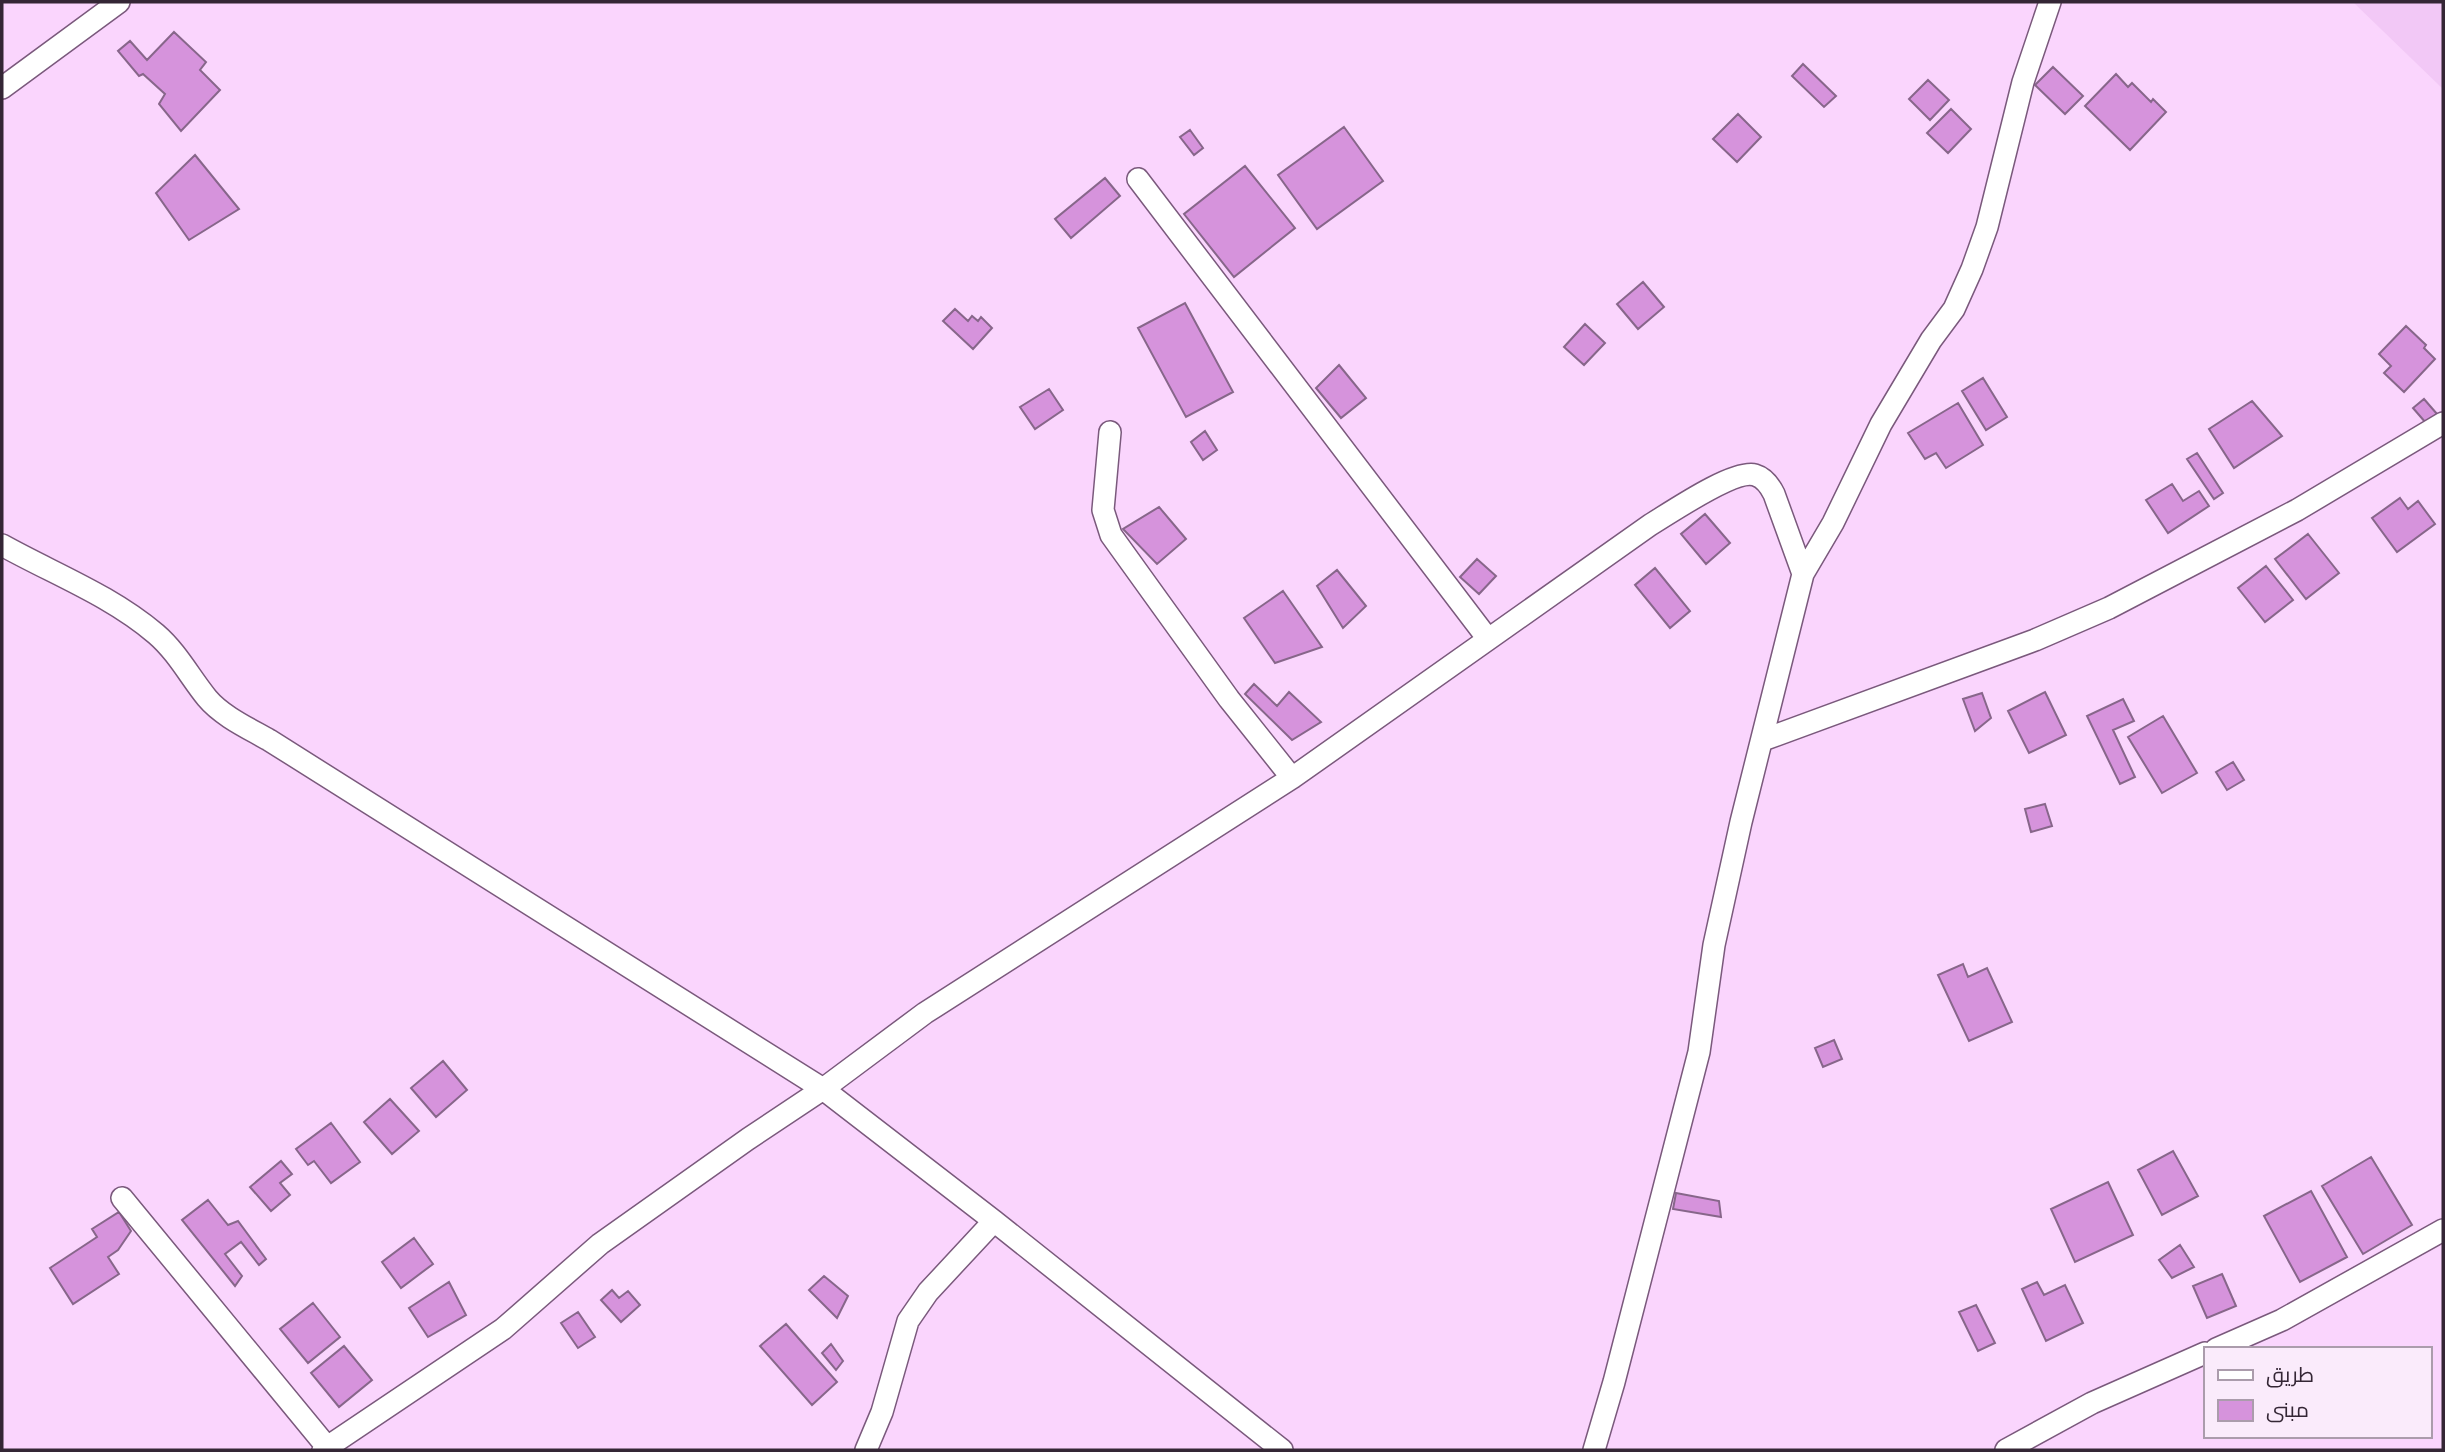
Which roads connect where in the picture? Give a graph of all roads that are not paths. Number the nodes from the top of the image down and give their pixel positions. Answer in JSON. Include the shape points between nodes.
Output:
{"nodes":[{"id":1,"x":119,"y":2,"type":"edge"},
{"id":2,"x":2050,"y":2,"type":"edge"},
{"id":3,"x":2,"y":88,"type":"edge"},
{"id":4,"x":1138,"y":179,"type":"dead end"},
{"id":5,"x":2443,"y":424,"type":"edge"},
{"id":6,"x":1110,"y":432,"type":"dead end"},
{"id":7,"x":2,"y":545,"type":"edge"},
{"id":8,"x":1803,"y":574,"type":"junction"},
{"id":9,"x":1488,"y":639,"type":"junction"},
{"id":10,"x":1762,"y":740,"type":"junction"},
{"id":11,"x":1292,"y":778,"type":"junction"},
{"id":12,"x":823,"y":1089,"type":"junction"},
{"id":13,"x":122,"y":1198,"type":"dead end"},
{"id":14,"x":994,"y":1221,"type":"junction"},
{"id":15,"x":2443,"y":1230,"type":"edge"},
{"id":16,"x":2221,"y":1347,"type":"edge"},
{"id":17,"x":2204,"y":1353,"type":"edge"},
{"id":18,"x":325,"y":1449,"type":"edge"},
{"id":19,"x":866,"y":1450,"type":"edge"},
{"id":20,"x":1282,"y":1450,"type":"edge"},
{"id":21,"x":1594,"y":1450,"type":"edge"},
{"id":22,"x":2006,"y":1450,"type":"edge"}],
"edges":[{"from":1,"to":3,"type":"street"},
{"from":2,"to":8,"type":"street","via":[[1972,269],[1954,309],[1881,424]]},
{"from":4,"to":9,"type":"street"},
{"from":5,"to":10,"type":"street","via":[[2297,510],[2109,608],[2035,640]]},
{"from":6,"to":11,"type":"street","via":[[1103,510],[1111,535]]},
{"from":7,"to":12,"type":"street","via":[[114,604],[157,635],[208,699],[234,720]]},
{"from":8,"to":9,"type":"street","via":[[1769,484],[1754,474],[1738,475],[1650,525]]},
{"from":8,"to":10,"type":"street"},
{"from":9,"to":11,"type":"street"},
{"from":10,"to":21,"type":"street","via":[[1714,946],[1699,1052]]},
{"from":11,"to":12,"type":"street","via":[[925,1013]]},
{"from":12,"to":14,"type":"street"},
{"from":12,"to":18,"type":"street","via":[[600,1244],[503,1329]]},
{"from":13,"to":18,"type":"street"},
{"from":14,"to":19,"type":"street","via":[[928,1292],[908,1321]]},
{"from":14,"to":20,"type":"street"},
{"from":15,"to":16,"type":"street","via":[[2282,1320]]},
{"from":17,"to":22,"type":"street","via":[[2092,1403]]}]}
